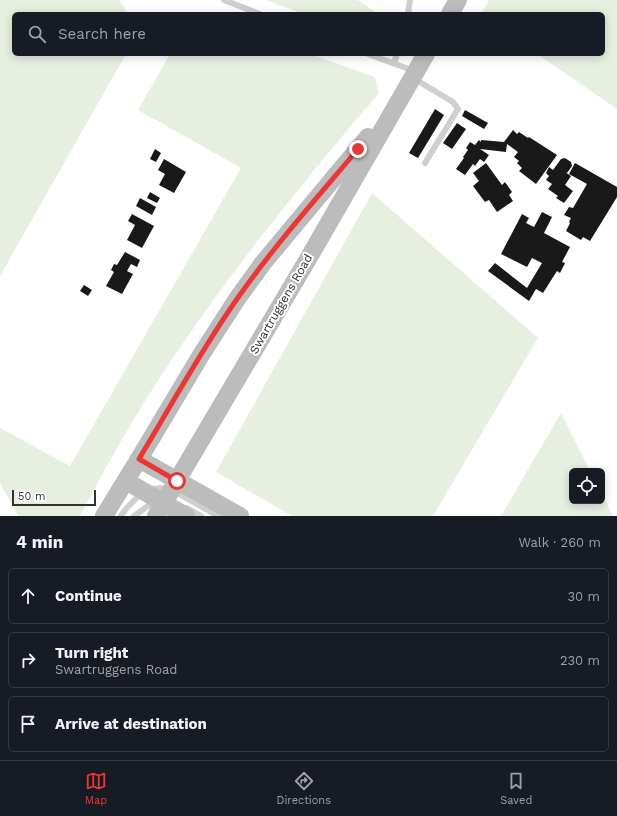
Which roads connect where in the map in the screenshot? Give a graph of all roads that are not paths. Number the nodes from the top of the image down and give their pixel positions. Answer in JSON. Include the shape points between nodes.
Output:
{"nodes":[{"id":1,"x":224,"y":0,"type":"edge"},
{"id":2,"x":410,"y":0,"type":"edge"},
{"id":3,"x":458,"y":0,"type":"edge"},
{"id":4,"x":255,"y":12,"type":"edge"},
{"id":5,"x":408,"y":12,"type":"edge"},
{"id":6,"x":451,"y":12,"type":"edge"},
{"id":7,"x":374,"y":56,"type":"edge"},
{"id":8,"x":396,"y":56,"type":"edge"},
{"id":9,"x":425,"y":56,"type":"edge"},
{"id":10,"x":394,"y":63,"type":"junction"},
{"id":11,"x":410,"y":80,"type":"junction"},
{"id":12,"x":425,"y":163,"type":"dead end"},
{"id":13,"x":139,"y":459,"type":"junction"},
{"id":14,"x":126,"y":481,"type":"junction"},
{"id":15,"x":162,"y":497,"type":"edge"},
{"id":16,"x":104,"y":516,"type":"edge"},
{"id":17,"x":121,"y":516,"type":"edge"},
{"id":18,"x":134,"y":516,"type":"edge"},
{"id":19,"x":186,"y":516,"type":"edge"},
{"id":20,"x":201,"y":516,"type":"edge"},
{"id":21,"x":218,"y":516,"type":"edge"},
{"id":22,"x":240,"y":516,"type":"edge"}],
"edges":[{"from":1,"to":4,"type":"lane"},
{"from":2,"to":5,"type":"lane"},
{"from":3,"to":6,"type":"main road"},
{"from":7,"to":10,"type":"lane"},
{"from":8,"to":10,"type":"lane"},
{"from":9,"to":11,"type":"main road","name":"Swartruggens Road"},
{"from":10,"to":11,"type":"lane"},
{"from":11,"to":12,"type":"lane","via":[[453,102],[458,109]]},
{"from":11,"to":13,"type":"main road","name":"Swartruggens Road","via":[[358,149],[237,298]]},
{"from":11,"to":15,"type":"main road","name":"Swartruggens Road","via":[[308,259]]},
{"from":13,"to":14,"type":"main road","name":"Swartruggens Road"},
{"from":13,"to":15,"type":"main road"},
{"from":14,"to":15,"type":"main road"},
{"from":14,"to":16,"type":"main road","name":"Swartruggens Road"},
{"from":15,"to":17,"type":"lane","via":[[125,510]]},
{"from":15,"to":18,"type":"lane"},
{"from":15,"to":19,"type":"main road"},
{"from":15,"to":20,"type":"lane"},
{"from":15,"to":21,"type":"lane"},
{"from":15,"to":22,"type":"main road"}]}
